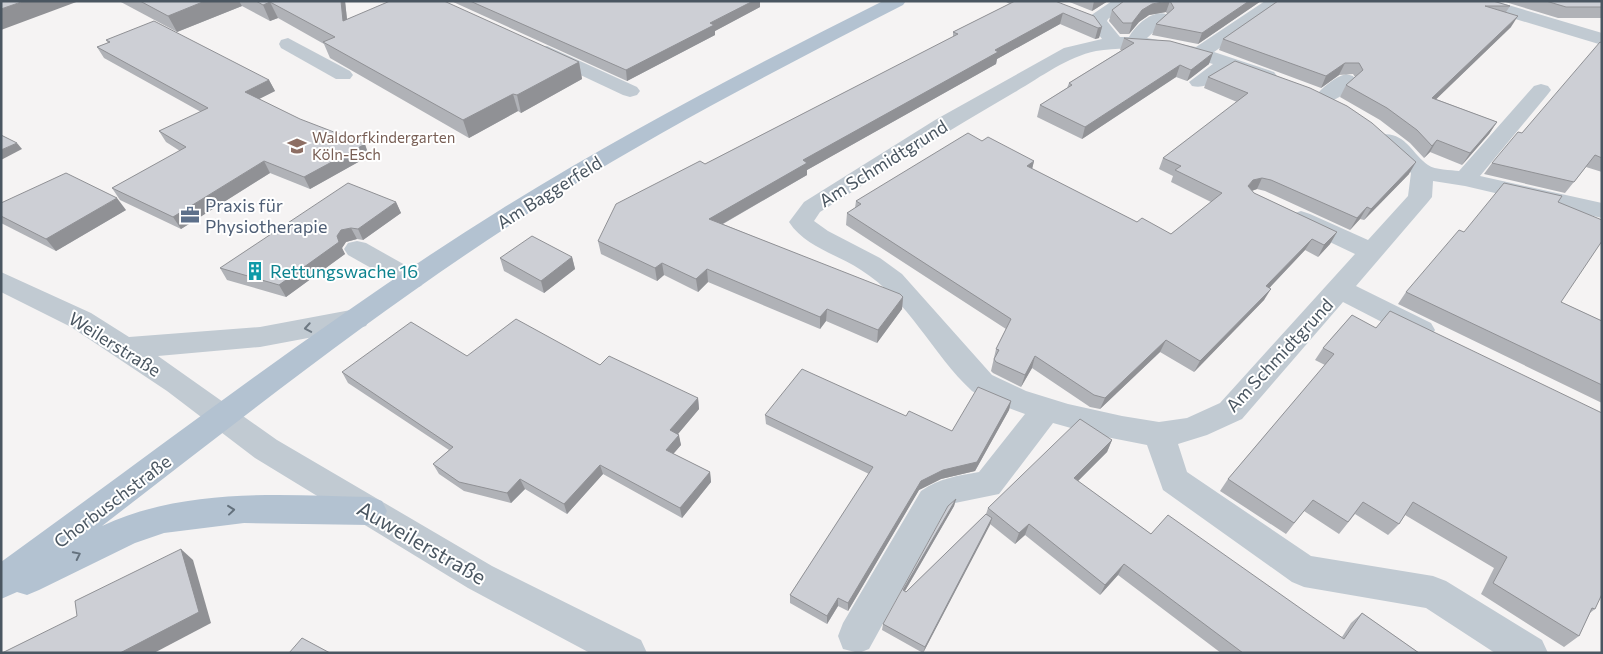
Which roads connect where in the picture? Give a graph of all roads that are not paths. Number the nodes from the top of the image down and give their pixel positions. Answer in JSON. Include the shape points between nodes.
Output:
{"nodes":[{"id":1,"x":897,"y":1,"type":"edge"},
{"id":2,"x":1125,"y":1,"type":"edge"},
{"id":3,"x":1277,"y":1,"type":"edge"},
{"id":4,"x":1475,"y":1,"type":"edge"},
{"id":5,"x":1080,"y":15,"type":"edge"},
{"id":6,"x":1160,"y":18,"type":"edge"},
{"id":7,"x":1098,"y":22,"type":"junction"},
{"id":8,"x":1602,"y":39,"type":"edge"},
{"id":9,"x":1136,"y":41,"type":"junction"},
{"id":10,"x":1114,"y":42,"type":"junction"},
{"id":11,"x":288,"y":44,"type":"dead end"},
{"id":12,"x":527,"y":44,"type":"edge"},
{"id":13,"x":1201,"y":52,"type":"junction"},
{"id":14,"x":1228,"y":62,"type":"junction"},
{"id":15,"x":343,"y":75,"type":"edge"},
{"id":16,"x":1346,"y":80,"type":"edge"},
{"id":17,"x":1200,"y":82,"type":"edge"},
{"id":18,"x":1540,"y":90,"type":"dead end"},
{"id":19,"x":630,"y":91,"type":"dead end"},
{"id":20,"x":1371,"y":126,"type":"edge"},
{"id":21,"x":1422,"y":172,"type":"junction"},
{"id":22,"x":1465,"y":179,"type":"junction"},
{"id":23,"x":1283,"y":210,"type":"edge"},
{"id":24,"x":1602,"y":211,"type":"edge"},
{"id":25,"x":357,"y":249,"type":"dead end"},
{"id":26,"x":1372,"y":252,"type":"junction"},
{"id":27,"x":412,"y":280,"type":"junction"},
{"id":28,"x":1,"y":281,"type":"edge"},
{"id":29,"x":1340,"y":289,"type":"junction"},
{"id":30,"x":356,"y":319,"type":"junction"},
{"id":31,"x":1445,"y":341,"type":"edge"},
{"id":32,"x":124,"y":348,"type":"junction"},
{"id":33,"x":1047,"y":408,"type":"junction"},
{"id":34,"x":222,"y":418,"type":"junction"},
{"id":35,"x":1159,"y":434,"type":"junction"},
{"id":36,"x":370,"y":511,"type":"junction"},
{"id":37,"x":1,"y":583,"type":"edge"},
{"id":38,"x":1,"y":592,"type":"edge"},
{"id":39,"x":856,"y":636,"type":"dead end"},
{"id":40,"x":628,"y":653,"type":"edge"},
{"id":41,"x":1529,"y":653,"type":"edge"}],
"edges":[{"from":1,"to":27,"type":"main road","name":"Am Baggerfeld","via":[[786,57],[600,160],[507,216]]},
{"from":2,"to":7,"type":"street","via":[[1098,16]]},
{"from":3,"to":13,"type":"street"},
{"from":4,"to":8,"type":"street"},
{"from":5,"to":7,"type":"street"},
{"from":6,"to":9,"type":"street","via":[[1141,32]]},
{"from":7,"to":10,"type":"street"},
{"from":9,"to":10,"type":"street","name":"Am Schmidtgrund"},
{"from":9,"to":13,"type":"street","name":"Am Schmidtgrund"},
{"from":10,"to":33,"type":"street","name":"Am Schmidtgrund","via":[[1071,52],[943,125],[812,208],[801,222],[812,235],[879,269],[909,295],[982,383],[1000,393]]},
{"from":11,"to":15,"type":"street"},
{"from":12,"to":19,"type":"street"},
{"from":13,"to":14,"type":"street","name":"Am Schmidtgrund"},
{"from":14,"to":16,"type":"street","name":"Am Schmidtgrund","via":[[1315,96]]},
{"from":14,"to":17,"type":"street"},
{"from":18,"to":22,"type":"street"},
{"from":20,"to":21,"type":"street","via":[[1401,149]]},
{"from":21,"to":22,"type":"street"},
{"from":21,"to":26,"type":"street","name":"Am Schmidtgrund","via":[[1420,197]]},
{"from":22,"to":24,"type":"street"},
{"from":23,"to":26,"type":"street"},
{"from":25,"to":27,"type":"street"},
{"from":26,"to":29,"type":"street","name":"Am Schmidtgrund"},
{"from":27,"to":30,"type":"main road","name":"Am Baggerfeld"},
{"from":28,"to":32,"type":"street","name":"Weilerstraße","via":[[82,320]]},
{"from":29,"to":31,"type":"street","name":"Am Schmidtgrund"},
{"from":29,"to":35,"type":"street","name":"Am Schmidtgrund","via":[[1231,411],[1197,428]]},
{"from":30,"to":32,"type":"street","one_way":true,"via":[[260,337]]},
{"from":30,"to":34,"type":"main road","name":"Am Baggerfeld"},
{"from":32,"to":34,"type":"street","name":"Weilerstraße"},
{"from":33,"to":35,"type":"street","name":"Am Schmidtgrund","via":[[1109,426]]},
{"from":33,"to":39,"type":"street","via":[[988,484],[948,490],[933,501]]},
{"from":34,"to":36,"type":"street","name":"Auweilerstraße","via":[[266,449]]},
{"from":34,"to":37,"type":"main road","name":"Chorbuschstraße"},
{"from":35,"to":41,"type":"street","via":[[1174,480],[1304,571],[1433,593]]},
{"from":38,"to":36,"type":"main road","one_way":true,"via":[[124,532],[164,518],[244,509]]},
{"from":36,"to":40,"type":"street","name":"Auweilerstraße","via":[[480,577]]}]}
